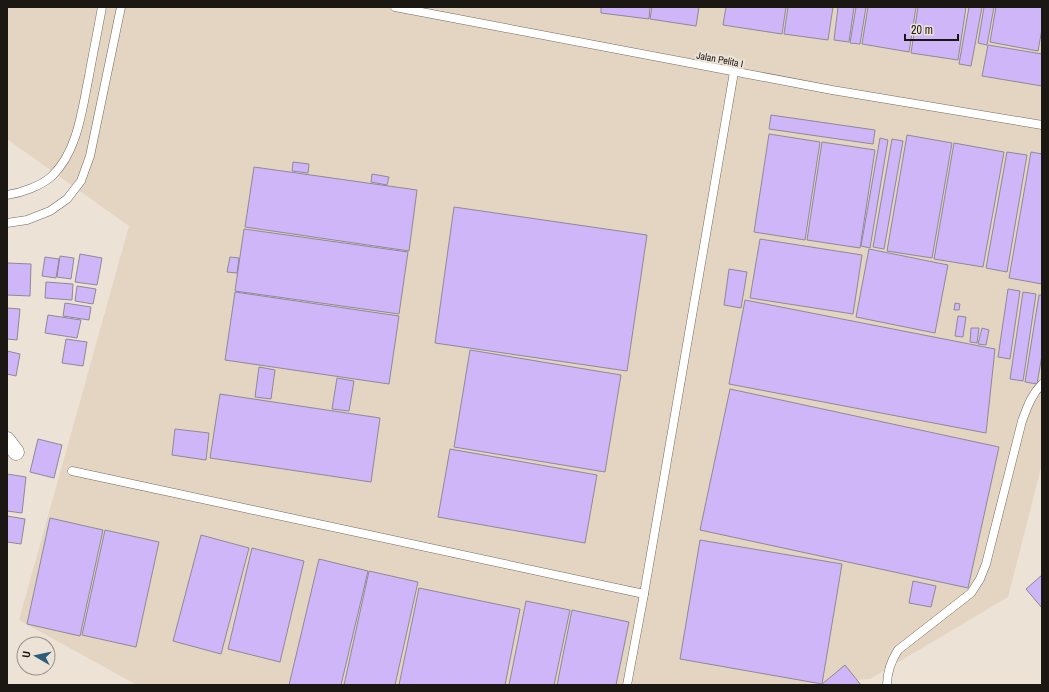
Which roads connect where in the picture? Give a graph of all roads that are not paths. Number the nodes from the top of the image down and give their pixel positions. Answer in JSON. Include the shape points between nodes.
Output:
{"nodes":[{"id":1,"x":102,"y":7,"type":"edge"},
{"id":2,"x":121,"y":7,"type":"edge"},
{"id":3,"x":395,"y":7,"type":"edge"},
{"id":4,"x":734,"y":72,"type":"junction"},
{"id":5,"x":1042,"y":125,"type":"edge"},
{"id":6,"x":7,"y":195,"type":"edge"},
{"id":7,"x":7,"y":223,"type":"edge"},
{"id":8,"x":1042,"y":384,"type":"edge"},
{"id":9,"x":72,"y":471,"type":"dead end"},
{"id":10,"x":644,"y":594,"type":"junction"},
{"id":11,"x":627,"y":685,"type":"edge"},
{"id":12,"x":888,"y":685,"type":"edge"}],
"edges":[{"from":1,"to":6,"type":"lane","via":[[79,123],[64,161],[52,176],[34,187]]},
{"from":2,"to":7,"type":"lane","via":[[90,156],[81,181],[67,199],[50,211],[27,220]]},
{"from":3,"to":4,"type":"lane","name":"Jalan Pelita I"},
{"from":4,"to":5,"type":"lane","name":"Jalan Pelita I"},
{"from":4,"to":10,"type":"lane"},
{"from":8,"to":12,"type":"lane","via":[[1036,390],[1022,421],[980,579],[971,593],[898,650],[889,668]]},
{"from":9,"to":10,"type":"lane"},
{"from":10,"to":11,"type":"lane"}]}
